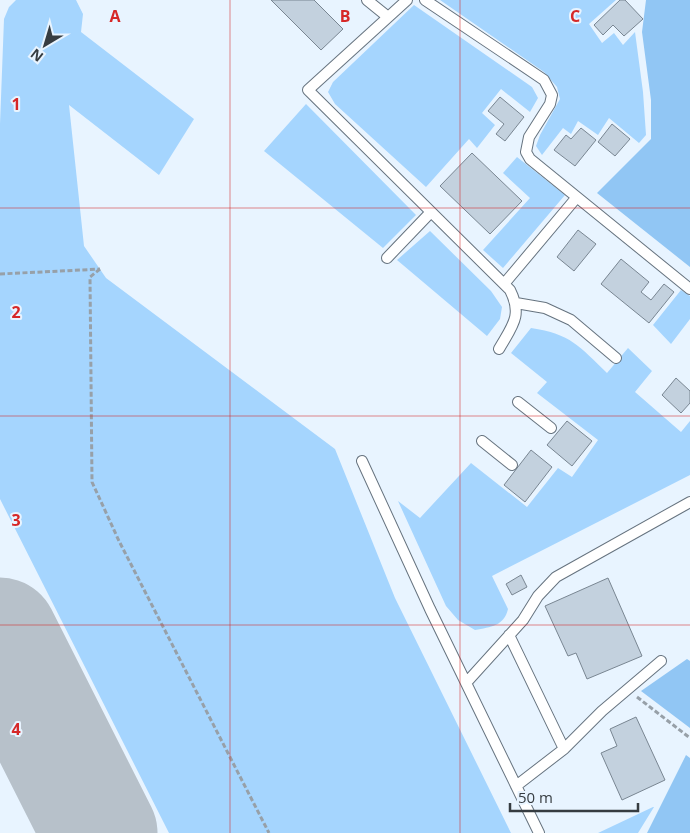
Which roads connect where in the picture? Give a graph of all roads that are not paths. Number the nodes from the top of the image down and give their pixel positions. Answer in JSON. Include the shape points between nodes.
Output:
{"nodes":[{"id":1,"x":367,"y":0,"type":"edge"},
{"id":2,"x":406,"y":0,"type":"edge"},
{"id":3,"x":425,"y":0,"type":"edge"},
{"id":4,"x":388,"y":17,"type":"junction"},
{"id":5,"x":577,"y":197,"type":"junction"},
{"id":6,"x":431,"y":212,"type":"junction"},
{"id":7,"x":387,"y":258,"type":"dead end"},
{"id":8,"x":504,"y":284,"type":"junction"},
{"id":9,"x":690,"y":289,"type":"edge"},
{"id":10,"x":516,"y":303,"type":"junction"},
{"id":11,"x":499,"y":349,"type":"dead end"},
{"id":12,"x":616,"y":358,"type":"dead end"},
{"id":13,"x":518,"y":402,"type":"dead end"},
{"id":14,"x":551,"y":428,"type":"dead end"},
{"id":15,"x":482,"y":441,"type":"dead end"},
{"id":16,"x":362,"y":461,"type":"dead end"},
{"id":17,"x":512,"y":465,"type":"dead end"},
{"id":18,"x":690,"y":502,"type":"edge"},
{"id":19,"x":510,"y":635,"type":"junction"},
{"id":20,"x":661,"y":661,"type":"dead end"},
{"id":21,"x":466,"y":683,"type":"junction"},
{"id":22,"x":564,"y":749,"type":"junction"},
{"id":23,"x":516,"y":786,"type":"junction"},
{"id":24,"x":540,"y":833,"type":"edge"}],
"edges":[{"from":1,"to":4,"type":"lane"},
{"from":2,"to":4,"type":"lane"},
{"from":3,"to":5,"type":"lane","via":[[544,80],[552,95],[550,104],[529,137],[526,152],[530,159]]},
{"from":4,"to":6,"type":"lane","via":[[308,90]]},
{"from":5,"to":8,"type":"lane"},
{"from":5,"to":9,"type":"lane"},
{"from":6,"to":7,"type":"lane"},
{"from":6,"to":8,"type":"lane"},
{"from":8,"to":10,"type":"lane"},
{"from":10,"to":11,"type":"lane","via":[[516,318]]},
{"from":10,"to":12,"type":"lane","via":[[545,308],[571,320]]},
{"from":13,"to":14,"type":"lane"},
{"from":15,"to":17,"type":"lane"},
{"from":16,"to":21,"type":"lane"},
{"from":18,"to":19,"type":"lane","via":[[556,577]]},
{"from":19,"to":21,"type":"lane"},
{"from":19,"to":22,"type":"lane"},
{"from":20,"to":22,"type":"lane","via":[[602,711]]},
{"from":21,"to":23,"type":"lane"},
{"from":22,"to":23,"type":"lane"},
{"from":23,"to":24,"type":"lane"}]}
